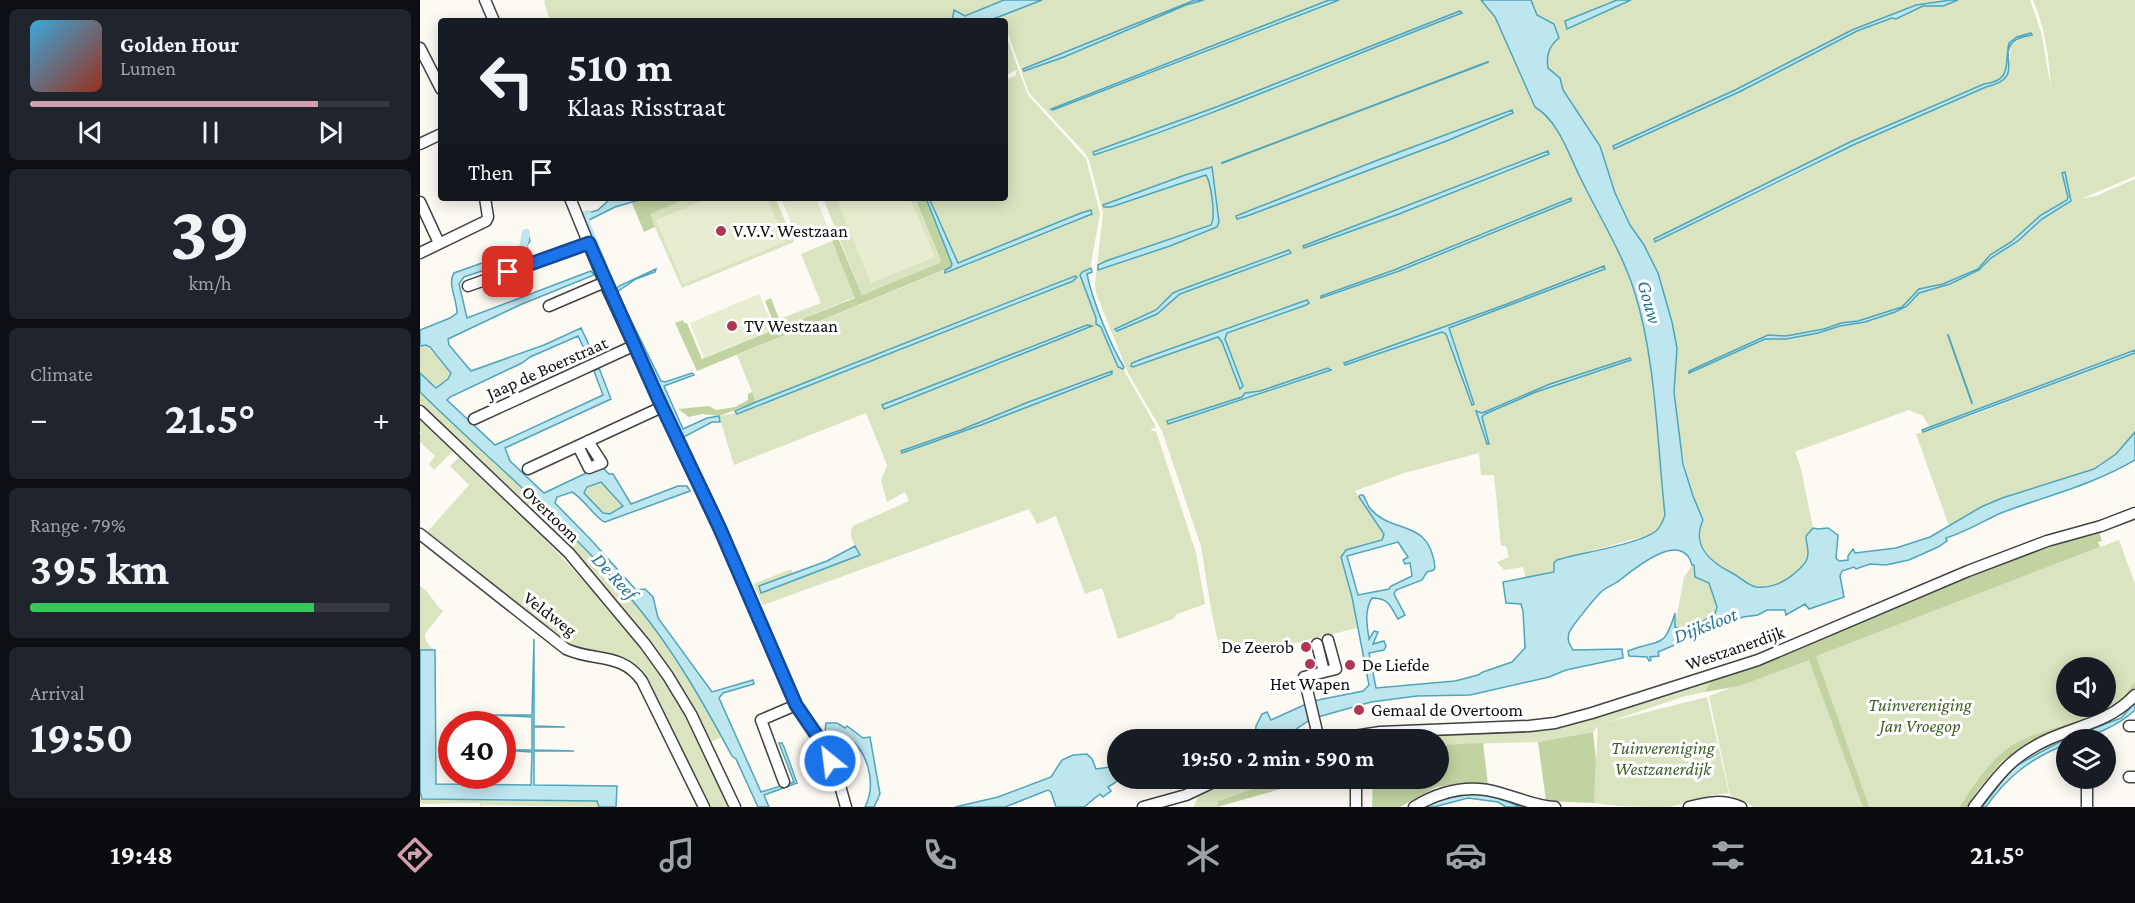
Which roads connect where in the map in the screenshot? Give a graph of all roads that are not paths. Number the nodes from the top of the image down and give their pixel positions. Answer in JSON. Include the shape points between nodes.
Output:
{"nodes":[{"id":1,"x":485,"y":0,"type":"edge"},
{"id":2,"x":493,"y":18,"type":"edge"},
{"id":3,"x":420,"y":48,"type":"edge"},
{"id":4,"x":431,"y":71,"type":"junction"},
{"id":5,"x":420,"y":76,"type":"edge"},
{"id":6,"x":438,"y":84,"type":"edge"},
{"id":7,"x":438,"y":135,"type":"edge"},
{"id":8,"x":420,"y":144,"type":"edge"},
{"id":9,"x":485,"y":201,"type":"edge"},
{"id":10,"x":571,"y":201,"type":"edge"},
{"id":11,"x":420,"y":202,"type":"edge"},
{"id":12,"x":439,"y":243,"type":"junction"},
{"id":13,"x":589,"y":243,"type":"junction"},
{"id":14,"x":420,"y":253,"type":"edge"},
{"id":15,"x":604,"y":282,"type":"junction"},
{"id":16,"x":468,"y":286,"type":"dead end"},
{"id":17,"x":549,"y":306,"type":"dead end"},
{"id":18,"x":633,"y":346,"type":"junction"},
{"id":19,"x":662,"y":407,"type":"junction"},
{"id":20,"x":420,"y":411,"type":"edge"},
{"id":21,"x":474,"y":419,"type":"dead end"},
{"id":22,"x":528,"y":469,"type":"dead end"},
{"id":23,"x":2135,"y":513,"type":"edge"},
{"id":24,"x":420,"y":534,"type":"edge"},
{"id":25,"x":1328,"y":640,"type":"dead end"},
{"id":26,"x":1317,"y":644,"type":"dead end"},
{"id":27,"x":1324,"y":672,"type":"junction"},
{"id":28,"x":2135,"y":694,"type":"edge"},
{"id":29,"x":796,"y":705,"type":"junction"},
{"id":30,"x":1317,"y":729,"type":"edge"},
{"id":31,"x":1440,"y":729,"type":"edge"},
{"id":32,"x":784,"y":782,"type":"dead end"},
{"id":33,"x":1199,"y":789,"type":"edge"},
{"id":34,"x":1356,"y":789,"type":"edge"},
{"id":35,"x":2087,"y":789,"type":"edge"},
{"id":36,"x":704,"y":807,"type":"edge"},
{"id":37,"x":735,"y":807,"type":"edge"},
{"id":38,"x":846,"y":807,"type":"edge"},
{"id":39,"x":1143,"y":807,"type":"edge"},
{"id":40,"x":1356,"y":807,"type":"edge"},
{"id":41,"x":1414,"y":807,"type":"edge"},
{"id":42,"x":1555,"y":807,"type":"edge"},
{"id":43,"x":1689,"y":807,"type":"edge"},
{"id":44,"x":1741,"y":807,"type":"edge"},
{"id":45,"x":1974,"y":807,"type":"edge"},
{"id":46,"x":2087,"y":807,"type":"edge"}],
"edges":[{"from":1,"to":2,"type":"street"},
{"from":3,"to":4,"type":"street"},
{"from":4,"to":5,"type":"street"},
{"from":4,"to":6,"type":"street"},
{"from":7,"to":8,"type":"street"},
{"from":9,"to":12,"type":"street","via":[[486,220]]},
{"from":10,"to":13,"type":"street"},
{"from":11,"to":12,"type":"street"},
{"from":12,"to":14,"type":"street"},
{"from":13,"to":15,"type":"street"},
{"from":13,"to":16,"type":"street"},
{"from":15,"to":17,"type":"street"},
{"from":15,"to":18,"type":"street"},
{"from":18,"to":19,"type":"street"},
{"from":18,"to":21,"type":"street","name":"Jaap de Boerstraat"},
{"from":19,"to":22,"type":"street"},
{"from":19,"to":29,"type":"street","via":[[718,524]]},
{"from":20,"to":37,"type":"street","name":"Overtoom","via":[[569,554],[645,644],[691,714]]},
{"from":23,"to":31,"type":"street","name":"Westzanerdijk","via":[[1968,571],[1758,660],[1593,713],[1529,726]]},
{"from":24,"to":36,"type":"street","name":"Veldweg","via":[[566,649],[620,661],[636,672]]},
{"from":25,"to":27,"type":"street","via":[[1336,669]]},
{"from":26,"to":27,"type":"street"},
{"from":27,"to":30,"type":"street","via":[[1305,677]]},
{"from":28,"to":45,"type":"street","via":[[2113,714],[2047,740],[2007,764]]},
{"from":29,"to":32,"type":"street","via":[[761,720]]},
{"from":29,"to":38,"type":"street","via":[[824,746]]},
{"from":33,"to":39,"type":"street"},
{"from":34,"to":40,"type":"street"},
{"from":35,"to":46,"type":"street"},
{"from":41,"to":42,"type":"street","via":[[1436,796],[1466,789],[1492,791]]},
{"from":43,"to":44,"type":"street","via":[[1710,801]]}]}
